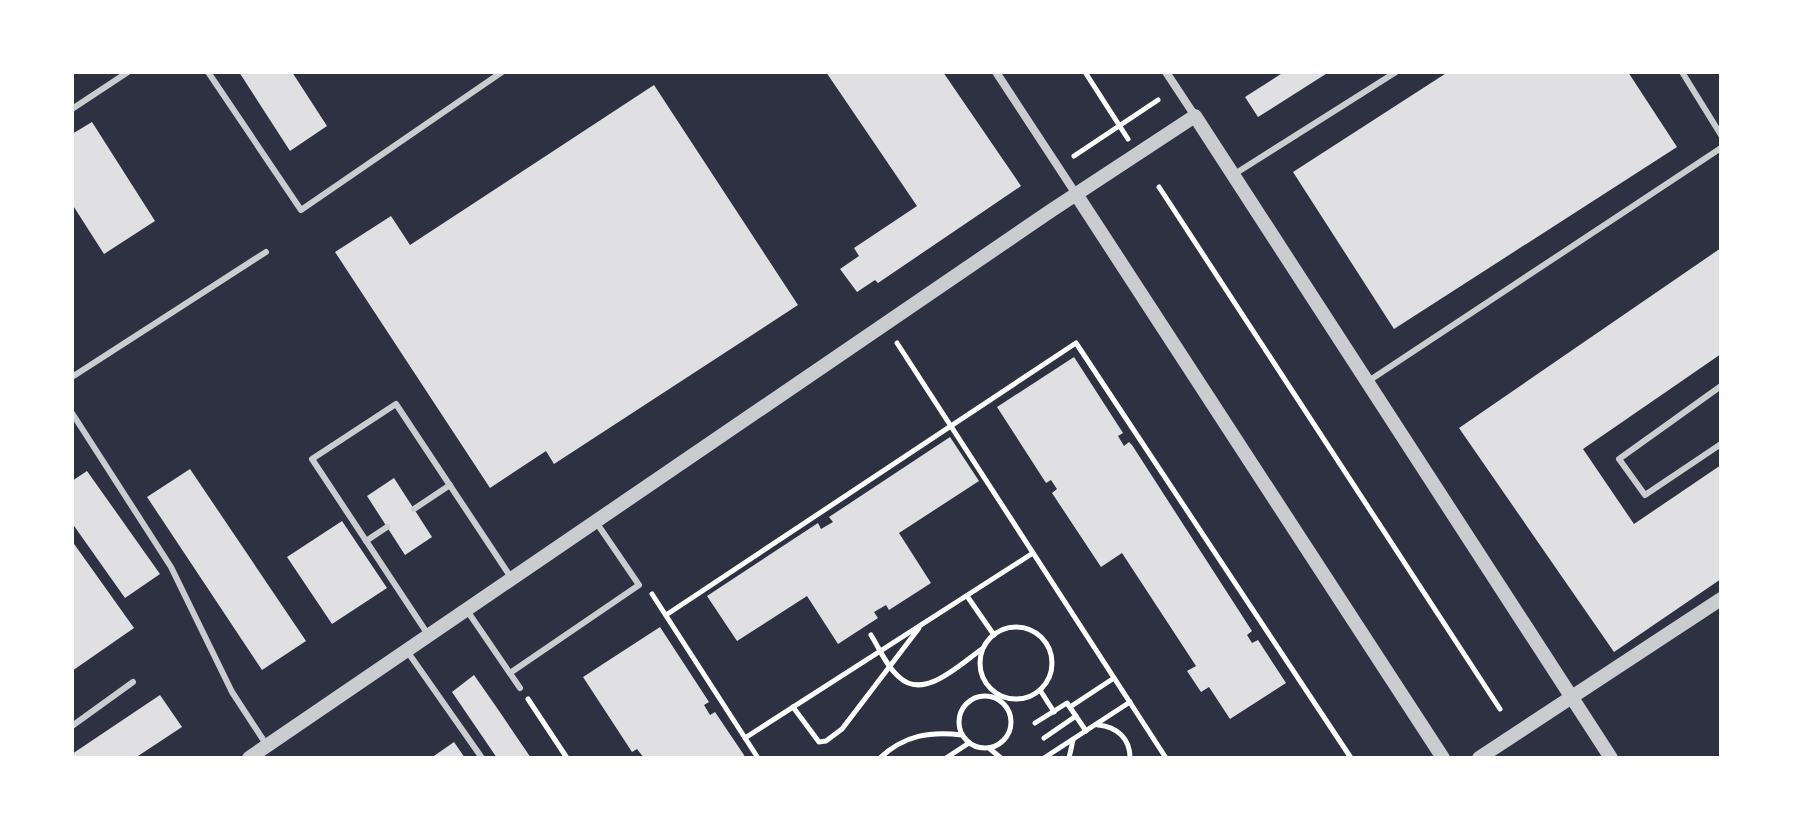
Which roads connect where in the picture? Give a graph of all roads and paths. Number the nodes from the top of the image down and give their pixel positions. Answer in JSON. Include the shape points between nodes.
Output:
{"nodes":[{"id":1,"x":128,"y":72,"type":"edge"},
{"id":2,"x":208,"y":72,"type":"edge"},
{"id":3,"x":502,"y":72,"type":"edge"},
{"id":4,"x":996,"y":72,"type":"edge"},
{"id":5,"x":1085,"y":72,"type":"edge"},
{"id":6,"x":1166,"y":72,"type":"edge"},
{"id":7,"x":1396,"y":72,"type":"edge"},
{"id":8,"x":1682,"y":72,"type":"edge"},
{"id":9,"x":1158,"y":100,"type":"dead end"},
{"id":10,"x":72,"y":109,"type":"edge"},
{"id":11,"x":1195,"y":116,"type":"junction"},
{"id":12,"x":1119,"y":125,"type":"junction"},
{"id":13,"x":1721,"y":135,"type":"edge"},
{"id":14,"x":1133,"y":147,"type":"dead end"},
{"id":15,"x":1721,"y":148,"type":"edge"},
{"id":16,"x":1074,"y":156,"type":"dead end"},
{"id":17,"x":1233,"y":175,"type":"junction"},
{"id":18,"x":1159,"y":187,"type":"dead end"},
{"id":19,"x":1076,"y":194,"type":"junction"},
{"id":20,"x":266,"y":252,"type":"dead end"},
{"id":21,"x":897,"y":343,"type":"dead end"},
{"id":22,"x":72,"y":377,"type":"edge"},
{"id":23,"x":1367,"y":382,"type":"junction"},
{"id":24,"x":1721,"y":386,"type":"edge"},
{"id":25,"x":72,"y":413,"type":"edge"},
{"id":26,"x":951,"y":426,"type":"junction"},
{"id":27,"x":1721,"y":444,"type":"edge"},
{"id":28,"x":450,"y":485,"type":"junction"},
{"id":29,"x":414,"y":509,"type":"dead end"},
{"id":30,"x":596,"y":522,"type":"junction"},
{"id":31,"x":387,"y":527,"type":"dead end"},
{"id":32,"x":366,"y":541,"type":"junction"},
{"id":33,"x":1033,"y":553,"type":"junction"},
{"id":34,"x":512,"y":579,"type":"junction"},
{"id":35,"x":639,"y":585,"type":"junction"},
{"id":36,"x":967,"y":596,"type":"junction"},
{"id":37,"x":1721,"y":599,"type":"edge"},
{"id":38,"x":466,"y":609,"type":"junction"},
{"id":39,"x":666,"y":615,"type":"junction"},
{"id":40,"x":922,"y":624,"type":"junction"},
{"id":41,"x":871,"y":635,"type":"dead end"},
{"id":42,"x":994,"y":635,"type":"junction"},
{"id":43,"x":428,"y":636,"type":"junction"},
{"id":44,"x":983,"y":649,"type":"junction"},
{"id":45,"x":407,"y":651,"type":"junction"},
{"id":46,"x":881,"y":651,"type":"junction"},
{"id":47,"x":890,"y":666,"type":"junction"},
{"id":48,"x":510,"y":673,"type":"junction"},
{"id":49,"x":1114,"y":678,"type":"junction"},
{"id":50,"x":133,"y":682,"type":"dead end"},
{"id":51,"x":520,"y":688,"type":"joint"},
{"id":52,"x":1040,"y":690,"type":"junction"},
{"id":53,"x":998,"y":697,"type":"junction"},
{"id":54,"x":1571,"y":697,"type":"junction"},
{"id":55,"x":1130,"y":702,"type":"junction"},
{"id":56,"x":793,"y":707,"type":"junction"},
{"id":57,"x":1070,"y":707,"type":"junction"},
{"id":58,"x":1500,"y":709,"type":"dead end"},
{"id":59,"x":1054,"y":712,"type":"junction"},
{"id":60,"x":1076,"y":716,"type":"junction"},
{"id":61,"x":1035,"y":723,"type":"dead end"},
{"id":62,"x":1097,"y":725,"type":"junction"},
{"id":63,"x":72,"y":726,"type":"edge"},
{"id":64,"x":1086,"y":731,"type":"junction"},
{"id":65,"x":962,"y":735,"type":"junction"},
{"id":66,"x":745,"y":738,"type":"junction"},
{"id":67,"x":1044,"y":738,"type":"dead end"},
{"id":68,"x":1073,"y":740,"type":"junction"},
{"id":69,"x":969,"y":743,"type":"junction"},
{"id":70,"x":267,"y":746,"type":"junction"},
{"id":71,"x":989,"y":748,"type":"junction"},
{"id":72,"x":249,"y":758,"type":"edge"},
{"id":73,"x":482,"y":758,"type":"edge"},
{"id":74,"x":567,"y":758,"type":"edge"},
{"id":75,"x":758,"y":758,"type":"edge"},
{"id":76,"x":880,"y":758,"type":"edge"},
{"id":77,"x":946,"y":758,"type":"edge"},
{"id":78,"x":1001,"y":758,"type":"edge"},
{"id":79,"x":1044,"y":758,"type":"edge"},
{"id":80,"x":1069,"y":758,"type":"edge"},
{"id":81,"x":1130,"y":758,"type":"edge"},
{"id":82,"x":1166,"y":758,"type":"edge"},
{"id":83,"x":1351,"y":758,"type":"edge"},
{"id":84,"x":1443,"y":758,"type":"edge"},
{"id":85,"x":1479,"y":758,"type":"edge"},
{"id":86,"x":1611,"y":758,"type":"edge"}],
"edges":[{"from":1,"to":10,"type":"lane"},
{"from":2,"to":3,"type":"lane","via":[[301,210]]},
{"from":4,"to":19,"type":"street"},
{"from":5,"to":12,"type":"path"},
{"from":6,"to":11,"type":"street"},
{"from":7,"to":17,"type":"lane"},
{"from":8,"to":13,"type":"lane"},
{"from":9,"to":12,"type":"path"},
{"from":11,"to":17,"type":"street"},
{"from":11,"to":19,"type":"street"},
{"from":12,"to":14,"type":"path"},
{"from":12,"to":16,"type":"path"},
{"from":15,"to":23,"type":"lane"},
{"from":17,"to":23,"type":"street"},
{"from":18,"to":58,"type":"path"},
{"from":19,"to":30,"type":"street"},
{"from":19,"to":84,"type":"street"},
{"from":20,"to":22,"type":"lane"},
{"from":21,"to":26,"type":"path"},
{"from":23,"to":54,"type":"street"},
{"from":24,"to":27,"type":"lane","via":[[1619,459],[1645,495]]},
{"from":25,"to":70,"type":"lane","via":[[171,567],[232,692]]},
{"from":26,"to":33,"type":"path"},
{"from":26,"to":39,"type":"path"},
{"from":26,"to":83,"type":"path","via":[[1076,343]]},
{"from":28,"to":29,"type":"lane"},
{"from":28,"to":32,"type":"lane","via":[[396,404],[324,451],[312,459]]},
{"from":28,"to":34,"type":"lane"},
{"from":30,"to":34,"type":"street"},
{"from":30,"to":35,"type":"lane"},
{"from":31,"to":32,"type":"lane"},
{"from":32,"to":43,"type":"lane"},
{"from":33,"to":36,"type":"path"},
{"from":33,"to":49,"type":"path"},
{"from":34,"to":38,"type":"street"},
{"from":35,"to":39,"type":"path","via":[[644,581]]},
{"from":35,"to":48,"type":"lane"},
{"from":36,"to":40,"type":"path"},
{"from":36,"to":42,"type":"path"},
{"from":37,"to":54,"type":"street"},
{"from":38,"to":43,"type":"street"},
{"from":38,"to":48,"type":"lane"},
{"from":39,"to":66,"type":"path"},
{"from":40,"to":46,"type":"path"},
{"from":40,"to":47,"type":"path"},
{"from":41,"to":46,"type":"path"},
{"from":42,"to":44,"type":"path"},
{"from":42,"to":52,"type":"path","via":[[1013,626],[1045,641],[1053,663]]},
{"from":43,"to":45,"type":"street"},
{"from":44,"to":47,"type":"path","via":[[930,684],[913,686]]},
{"from":44,"to":53,"type":"path","via":[[982,675]]},
{"from":45,"to":70,"type":"street"},
{"from":45,"to":73,"type":"lane"},
{"from":46,"to":47,"type":"path"},
{"from":46,"to":56,"type":"path"},
{"from":47,"to":56,"type":"path","via":[[842,729],[826,741],[812,736]]},
{"from":48,"to":51,"type":"lane"},
{"from":49,"to":55,"type":"path"},
{"from":49,"to":57,"type":"path"},
{"from":50,"to":63,"type":"lane"},
{"from":51,"to":74,"type":"path"},
{"from":52,"to":53,"type":"path","via":[[1025,699]]},
{"from":52,"to":59,"type":"path"},
{"from":53,"to":65,"type":"path","via":[[979,697],[964,707]]},
{"from":53,"to":71,"type":"path","via":[[1011,715],[1011,726],[999,744]]},
{"from":54,"to":85,"type":"street"},
{"from":54,"to":86,"type":"street"},
{"from":55,"to":62,"type":"path"},
{"from":55,"to":82,"type":"path"},
{"from":56,"to":66,"type":"path"},
{"from":57,"to":59,"type":"path","via":[[1067,703]]},
{"from":57,"to":60,"type":"path"},
{"from":59,"to":61,"type":"path"},
{"from":60,"to":64,"type":"path"},
{"from":60,"to":67,"type":"path"},
{"from":62,"to":64,"type":"path"},
{"from":62,"to":81,"type":"path","via":[[1119,731]]},
{"from":64,"to":68,"type":"path"},
{"from":65,"to":69,"type":"path"},
{"from":65,"to":76,"type":"path","via":[[919,735]]},
{"from":66,"to":75,"type":"path"},
{"from":68,"to":79,"type":"path"},
{"from":68,"to":80,"type":"path"},
{"from":69,"to":71,"type":"path"},
{"from":69,"to":77,"type":"path"},
{"from":70,"to":72,"type":"street"},
{"from":71,"to":78,"type":"path"}]}
